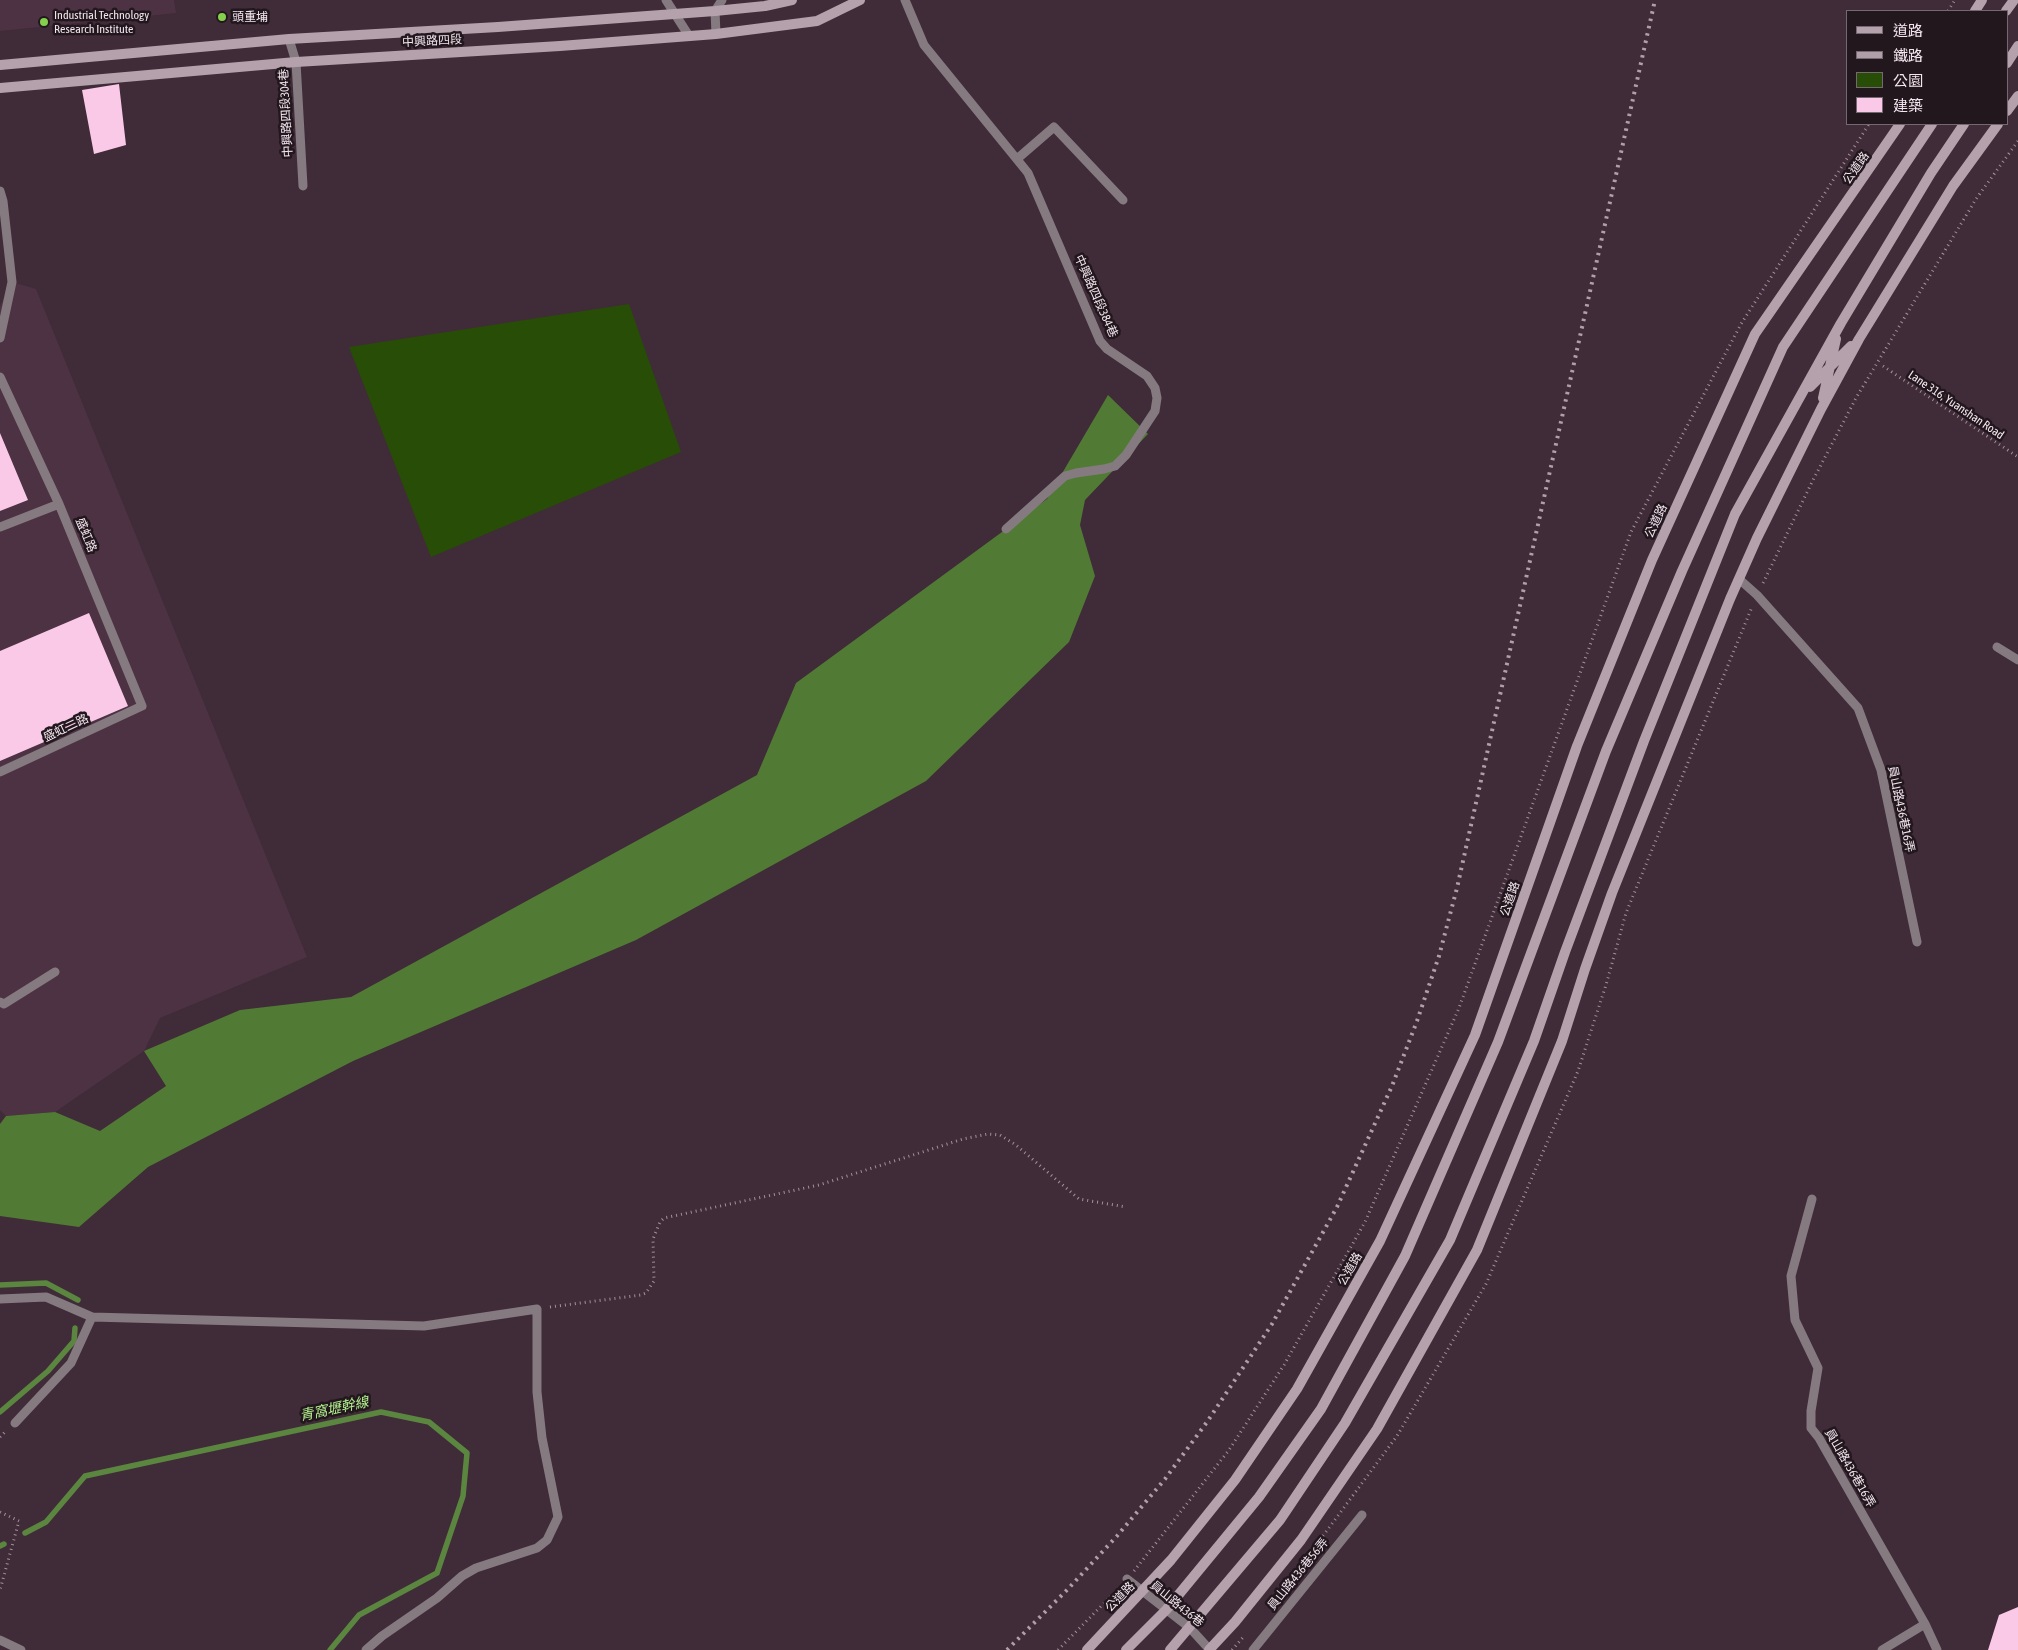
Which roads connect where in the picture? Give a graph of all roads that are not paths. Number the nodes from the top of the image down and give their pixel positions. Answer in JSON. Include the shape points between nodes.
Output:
{"nodes":[{"id":1,"x":666,"y":0,"type":"edge"},
{"id":2,"x":722,"y":0,"type":"edge"},
{"id":3,"x":792,"y":0,"type":"edge"},
{"id":4,"x":860,"y":0,"type":"edge"},
{"id":5,"x":905,"y":0,"type":"edge"},
{"id":6,"x":715,"y":11,"type":"junction"},
{"id":7,"x":673,"y":14,"type":"junction"},
{"id":8,"x":716,"y":34,"type":"junction"},
{"id":9,"x":689,"y":36,"type":"junction"},
{"id":10,"x":289,"y":39,"type":"junction"},
{"id":11,"x":2018,"y":46,"type":"edge"},
{"id":12,"x":2008,"y":61,"type":"edge"},
{"id":13,"x":296,"y":62,"type":"junction"},
{"id":14,"x":0,"y":66,"type":"edge"},
{"id":15,"x":0,"y":88,"type":"edge"},
{"id":16,"x":2018,"y":96,"type":"edge"},
{"id":17,"x":2008,"y":110,"type":"edge"},
{"id":18,"x":1899,"y":125,"type":"edge"},
{"id":19,"x":1931,"y":125,"type":"edge"},
{"id":20,"x":1963,"y":125,"type":"edge"},
{"id":21,"x":1997,"y":125,"type":"edge"},
{"id":22,"x":1017,"y":159,"type":"junction"},
{"id":23,"x":303,"y":186,"type":"dead end"},
{"id":24,"x":0,"y":191,"type":"edge"},
{"id":25,"x":1123,"y":200,"type":"dead end"},
{"id":26,"x":1841,"y":323,"type":"junction"},
{"id":27,"x":0,"y":338,"type":"edge"},
{"id":28,"x":1859,"y":339,"type":"junction"},
{"id":29,"x":1829,"y":368,"type":"junction"},
{"id":30,"x":0,"y":378,"type":"edge"},
{"id":31,"x":1802,"y":395,"type":"junction"},
{"id":32,"x":1820,"y":409,"type":"junction"},
{"id":33,"x":59,"y":504,"type":"junction"},
{"id":34,"x":0,"y":527,"type":"edge"},
{"id":35,"x":1006,"y":529,"type":"dead end"},
{"id":36,"x":1739,"y":579,"type":"junction"},
{"id":37,"x":1997,"y":647,"type":"dead end"},
{"id":38,"x":2018,"y":660,"type":"edge"},
{"id":39,"x":142,"y":706,"type":"joint"},
{"id":40,"x":0,"y":772,"type":"edge"},
{"id":41,"x":1917,"y":942,"type":"dead end"},
{"id":42,"x":55,"y":972,"type":"dead end"},
{"id":43,"x":0,"y":1002,"type":"edge"},
{"id":44,"x":1812,"y":1199,"type":"dead end"},
{"id":45,"x":0,"y":1299,"type":"edge"},
{"id":46,"x":92,"y":1317,"type":"junction"},
{"id":47,"x":15,"y":1423,"type":"dead end"},
{"id":48,"x":1362,"y":1515,"type":"dead end"},
{"id":49,"x":1127,"y":1579,"type":"road end"},
{"id":50,"x":1142,"y":1592,"type":"junction"},
{"id":51,"x":1166,"y":1610,"type":"junction"},
{"id":52,"x":1925,"y":1624,"type":"junction"},
{"id":53,"x":1190,"y":1628,"type":"junction"},
{"id":54,"x":0,"y":1640,"type":"edge"},
{"id":55,"x":20,"y":1650,"type":"edge"},
{"id":56,"x":366,"y":1650,"type":"edge"},
{"id":57,"x":1087,"y":1650,"type":"edge"},
{"id":58,"x":1126,"y":1650,"type":"edge"},
{"id":59,"x":1170,"y":1650,"type":"edge"},
{"id":60,"x":1209,"y":1650,"type":"edge"},
{"id":61,"x":1254,"y":1650,"type":"edge"},
{"id":62,"x":1882,"y":1650,"type":"edge"},
{"id":63,"x":1937,"y":1650,"type":"edge"}],
"edges":[{"from":1,"to":7,"type":"lane"},
{"from":2,"to":6,"type":"lane"},
{"from":3,"to":6,"type":"street","name":"中興路四段"},
{"from":4,"to":8,"type":"street","name":"中興路四段","via":[[817,21]]},
{"from":5,"to":22,"type":"lane","name":"中興路四段384巷","via":[[924,45]]},
{"from":6,"to":7,"type":"street","name":"中興路四段"},
{"from":6,"to":8,"type":"lane"},
{"from":7,"to":9,"type":"lane"},
{"from":7,"to":10,"type":"street","name":"中興路四段"},
{"from":8,"to":9,"type":"street","name":"中興路四段"},
{"from":9,"to":13,"type":"street","name":"中興路四段"},
{"from":10,"to":13,"type":"lane","name":"中興路四段304巷"},
{"from":10,"to":14,"type":"street","name":"中興路四段"},
{"from":11,"to":12,"type":"street"},
{"from":13,"to":15,"type":"street","name":"中興路四段"},
{"from":13,"to":23,"type":"lane","name":"中興路四段304巷"},
{"from":16,"to":17,"type":"street"},
{"from":18,"to":50,"type":"street","name":"公道路","via":[[1755,334],[1652,560],[1577,746],[1475,1035],[1380,1241],[1297,1389],[1235,1480]]},
{"from":19,"to":51,"type":"street","via":[[1783,347],[1682,571],[1606,751],[1498,1042],[1405,1256],[1321,1409],[1259,1497]]},
{"from":20,"to":26,"type":"street"},
{"from":21,"to":28,"type":"street","via":[[1953,186]]},
{"from":22,"to":25,"type":"lane","via":[[1054,127]]},
{"from":22,"to":35,"type":"lane","name":"中興路四段384巷","via":[[1028,173],[1100,341],[1107,350],[1147,376],[1157,398],[1155,411],[1115,466],[1065,476]]},
{"from":24,"to":27,"type":"lane","via":[[12,282]]},
{"from":26,"to":29,"type":"street"},
{"from":26,"to":31,"type":"street"},
{"from":28,"to":29,"type":"street"},
{"from":28,"to":32,"type":"street"},
{"from":29,"to":31,"type":"street"},
{"from":29,"to":32,"type":"street"},
{"from":30,"to":33,"type":"lane","name":"盛虹路"},
{"from":31,"to":53,"type":"street","via":[[1735,514],[1644,741],[1534,1041],[1450,1240],[1345,1424],[1280,1520]]},
{"from":32,"to":36,"type":"street"},
{"from":33,"to":34,"type":"lane"},
{"from":33,"to":39,"type":"lane","name":"盛虹路"},
{"from":36,"to":41,"type":"lane","name":"員山路436巷16弄","via":[[1858,708],[1881,770]]},
{"from":36,"to":60,"type":"street","via":[[1612,892],[1562,1041],[1477,1250],[1377,1429],[1301,1540]]},
{"from":37,"to":38,"type":"lane"},
{"from":39,"to":40,"type":"lane","name":"盛虹二路"},
{"from":42,"to":43,"type":"lane","via":[[4,1004]]},
{"from":44,"to":52,"type":"lane","name":"員山路436巷16弄","via":[[1791,1276],[1794,1320],[1818,1368],[1810,1411],[1811,1428]]},
{"from":45,"to":46,"type":"lane","via":[[46,1297]]},
{"from":46,"to":47,"type":"lane","via":[[70,1363]]},
{"from":46,"to":56,"type":"lane","via":[[424,1326],[537,1309],[537,1392],[542,1438],[558,1517],[547,1540],[537,1548],[476,1568],[462,1576]]},
{"from":48,"to":61,"type":"lane","name":"員山路436巷56弄"},
{"from":49,"to":50,"type":"lane","name":"員山路436巷"},
{"from":50,"to":51,"type":"lane","name":"員山路436巷"},
{"from":50,"to":57,"type":"street","name":"公道路"},
{"from":51,"to":53,"type":"lane","name":"員山路436巷"},
{"from":51,"to":58,"type":"street"},
{"from":52,"to":62,"type":"lane"},
{"from":52,"to":63,"type":"lane"},
{"from":53,"to":59,"type":"street"},
{"from":53,"to":60,"type":"lane","name":"員山路436巷"},
{"from":54,"to":55,"type":"lane"}]}
